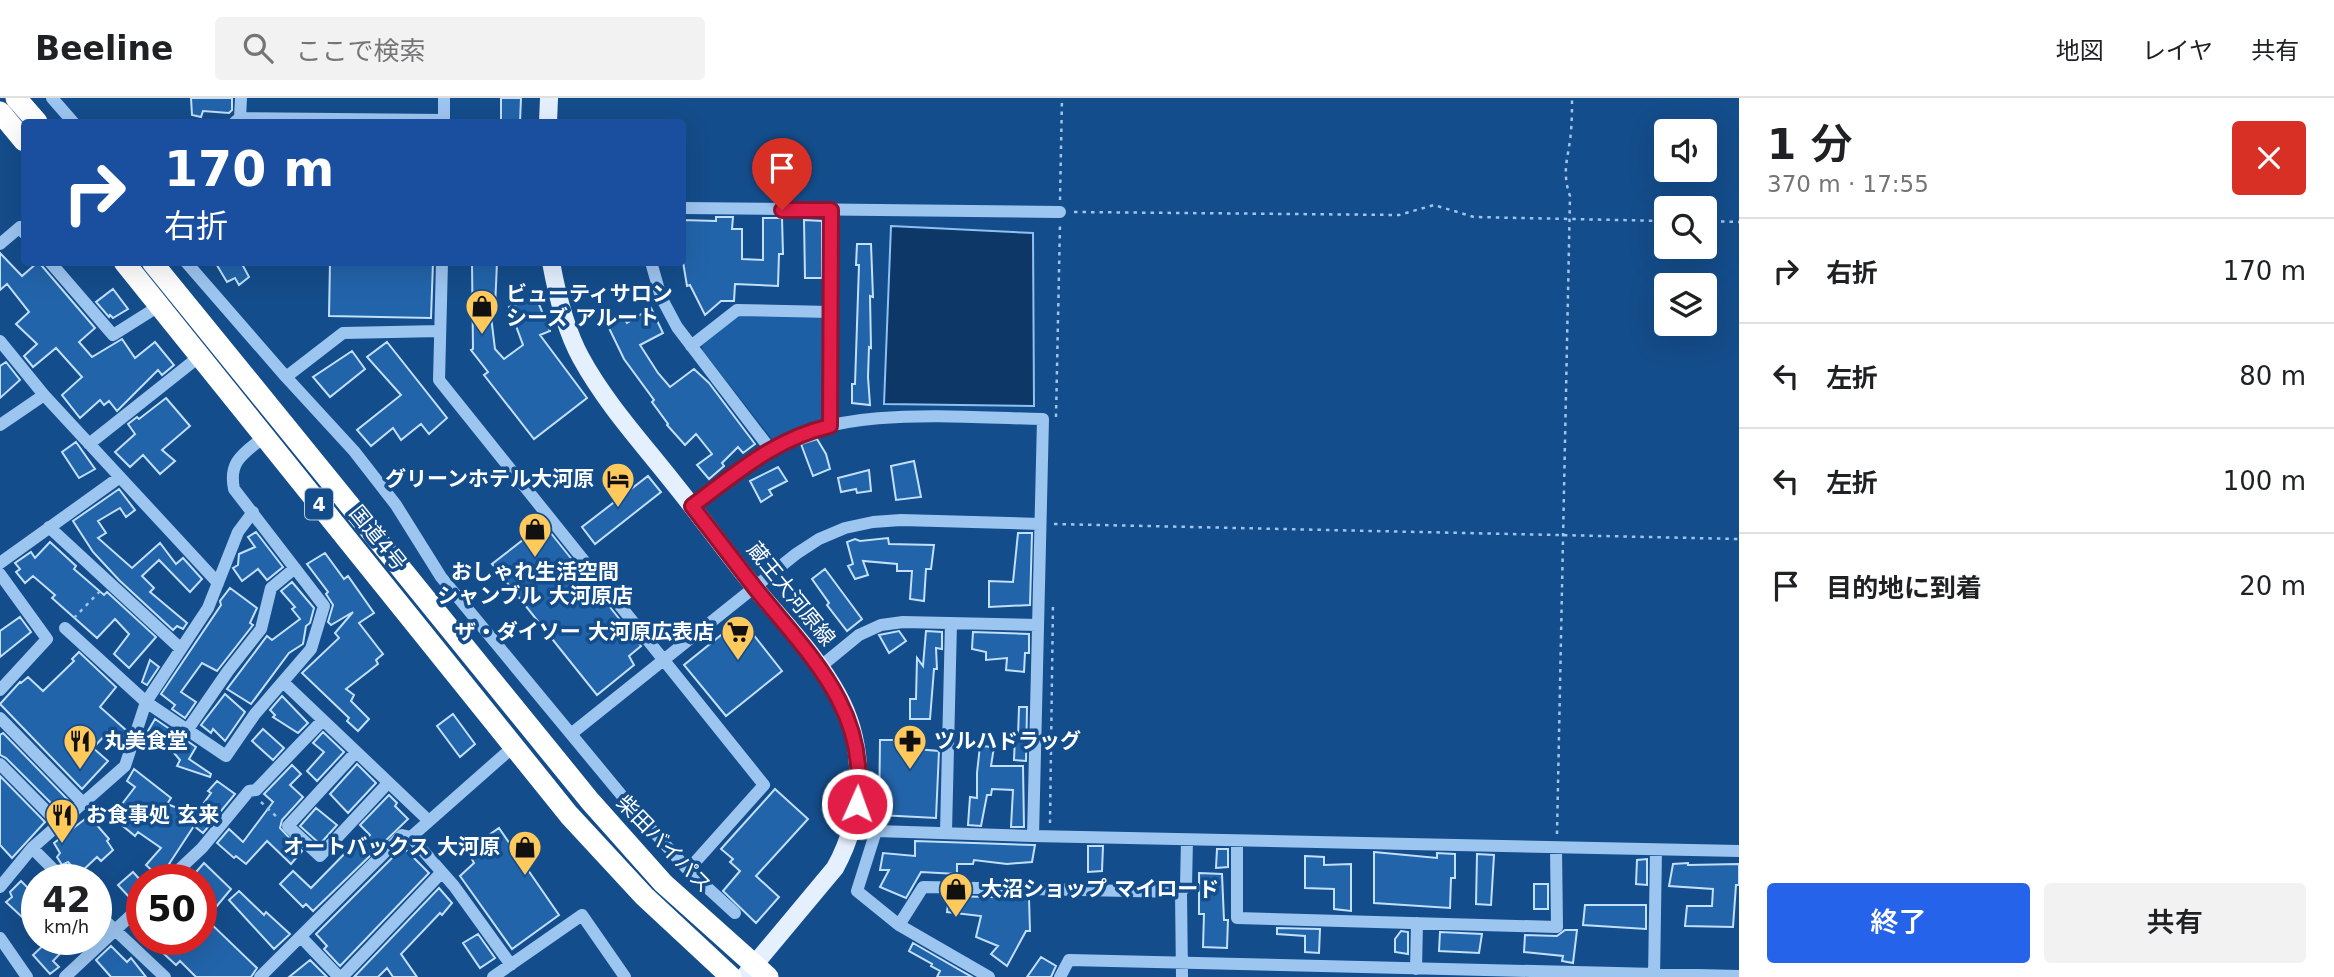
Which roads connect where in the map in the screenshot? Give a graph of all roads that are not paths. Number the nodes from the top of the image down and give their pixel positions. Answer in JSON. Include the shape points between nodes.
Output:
{"nodes":[{"id":1,"x":16,"y":98,"type":"edge"},
{"id":2,"x":52,"y":98,"type":"edge"},
{"id":3,"x":241,"y":98,"type":"edge"},
{"id":4,"x":444,"y":98,"type":"edge"},
{"id":5,"x":549,"y":98,"type":"edge"},
{"id":6,"x":34,"y":119,"type":"edge"},
{"id":7,"x":70,"y":119,"type":"edge"},
{"id":8,"x":237,"y":119,"type":"edge"},
{"id":9,"x":444,"y":119,"type":"edge"},
{"id":10,"x":548,"y":119,"type":"edge"},
{"id":11,"x":686,"y":208,"type":"edge"},
{"id":12,"x":831,"y":210,"type":"junction"},
{"id":13,"x":1060,"y":212,"type":"road end"},
{"id":14,"x":21,"y":228,"type":"edge"},
{"id":15,"x":0,"y":243,"type":"edge"},
{"id":16,"x":53,"y":266,"type":"edge"},
{"id":17,"x":127,"y":266,"type":"edge"},
{"id":18,"x":155,"y":266,"type":"edge"},
{"id":19,"x":190,"y":266,"type":"edge"},
{"id":20,"x":442,"y":266,"type":"edge"},
{"id":21,"x":552,"y":266,"type":"edge"},
{"id":22,"x":652,"y":266,"type":"edge"},
{"id":23,"x":159,"y":306,"type":"junction"},
{"id":24,"x":831,"y":312,"type":"junction"},
{"id":25,"x":440,"y":331,"type":"junction"},
{"id":26,"x":0,"y":341,"type":"edge"},
{"id":27,"x":691,"y":346,"type":"junction"},
{"id":28,"x":200,"y":356,"type":"junction"},
{"id":29,"x":286,"y":377,"type":"junction"},
{"id":30,"x":44,"y":395,"type":"junction"},
{"id":31,"x":0,"y":425,"type":"edge"},
{"id":32,"x":830,"y":426,"type":"junction"},
{"id":33,"x":265,"y":436,"type":"junction"},
{"id":34,"x":89,"y":444,"type":"junction"},
{"id":35,"x":770,"y":449,"type":"junction"},
{"id":36,"x":120,"y":477,"type":"junction"},
{"id":37,"x":692,"y":506,"type":"junction"},
{"id":38,"x":253,"y":512,"type":"junction"},
{"id":39,"x":1040,"y":524,"type":"junction"},
{"id":40,"x":49,"y":527,"type":"junction"},
{"id":41,"x":0,"y":563,"type":"edge"},
{"id":42,"x":295,"y":568,"type":"junction"},
{"id":43,"x":0,"y":574,"type":"edge"},
{"id":44,"x":218,"y":583,"type":"junction"},
{"id":45,"x":755,"y":588,"type":"junction"},
{"id":46,"x":951,"y":623,"type":"junction"},
{"id":47,"x":1038,"y":625,"type":"junction"},
{"id":48,"x":65,"y":628,"type":"road end"},
{"id":49,"x":181,"y":649,"type":"junction"},
{"id":50,"x":664,"y":660,"type":"junction"},
{"id":51,"x":820,"y":667,"type":"junction"},
{"id":52,"x":283,"y":682,"type":"junction"},
{"id":53,"x":0,"y":690,"type":"edge"},
{"id":54,"x":146,"y":702,"type":"junction"},
{"id":55,"x":0,"y":718,"type":"edge"},
{"id":56,"x":323,"y":720,"type":"junction"},
{"id":57,"x":188,"y":729,"type":"junction"},
{"id":58,"x":534,"y":734,"type":"joint"},
{"id":59,"x":571,"y":734,"type":"junction"},
{"id":60,"x":513,"y":747,"type":"junction"},
{"id":61,"x":356,"y":752,"type":"junction"},
{"id":62,"x":0,"y":764,"type":"edge"},
{"id":63,"x":388,"y":783,"type":"junction"},
{"id":64,"x":84,"y":804,"type":"junction"},
{"id":65,"x":429,"y":821,"type":"junction"},
{"id":66,"x":61,"y":825,"type":"junction"},
{"id":67,"x":946,"y":832,"type":"junction"},
{"id":68,"x":1033,"y":836,"type":"junction"},
{"id":69,"x":411,"y":837,"type":"junction"},
{"id":70,"x":1187,"y":839,"type":"junction"},
{"id":71,"x":1237,"y":841,"type":"junction"},
{"id":72,"x":32,"y":848,"type":"junction"},
{"id":73,"x":1556,"y":848,"type":"junction"},
{"id":74,"x":1656,"y":850,"type":"junction"},
{"id":75,"x":1739,"y":851,"type":"edge"},
{"id":76,"x":48,"y":864,"type":"edge"},
{"id":77,"x":185,"y":864,"type":"edge"},
{"id":78,"x":688,"y":870,"type":"junction"},
{"id":79,"x":442,"y":872,"type":"junction"},
{"id":80,"x":0,"y":887,"type":"edge"},
{"id":81,"x":1181,"y":892,"type":"junction"},
{"id":82,"x":735,"y":913,"type":"dead end"},
{"id":83,"x":126,"y":920,"type":"edge"},
{"id":84,"x":1417,"y":923,"type":"junction"},
{"id":85,"x":899,"y":925,"type":"junction"},
{"id":86,"x":112,"y":927,"type":"edge"},
{"id":87,"x":115,"y":930,"type":"junction"},
{"id":88,"x":301,"y":937,"type":"junction"},
{"id":89,"x":0,"y":938,"type":"edge"},
{"id":90,"x":511,"y":965,"type":"junction"},
{"id":91,"x":1416,"y":969,"type":"junction"},
{"id":92,"x":1182,"y":970,"type":"edge"},
{"id":93,"x":756,"y":973,"type":"edge"},
{"id":94,"x":1654,"y":976,"type":"edge"},
{"id":95,"x":1739,"y":976,"type":"edge"},
{"id":96,"x":27,"y":977,"type":"edge"},
{"id":97,"x":65,"y":977,"type":"edge"},
{"id":98,"x":165,"y":977,"type":"edge"},
{"id":99,"x":260,"y":977,"type":"edge"},
{"id":100,"x":341,"y":977,"type":"edge"},
{"id":101,"x":493,"y":977,"type":"edge"},
{"id":102,"x":625,"y":977,"type":"edge"},
{"id":103,"x":731,"y":977,"type":"edge"},
{"id":104,"x":989,"y":977,"type":"edge"},
{"id":105,"x":1060,"y":977,"type":"edge"}],
"edges":[{"from":1,"to":6,"type":"highway"},
{"from":2,"to":7,"type":"street"},
{"from":3,"to":8,"type":"street"},
{"from":4,"to":9,"type":"street"},
{"from":5,"to":10,"type":"main road"},
{"from":11,"to":12,"type":"street"},
{"from":12,"to":13,"type":"street"},
{"from":12,"to":24,"type":"street"},
{"from":14,"to":15,"type":"street"},
{"from":16,"to":23,"type":"street","via":[[113,335]]},
{"from":17,"to":23,"type":"highway","name":"国道4号","number":"4"},
{"from":18,"to":58,"type":"highway","name":"国道4号","number":"4"},
{"from":19,"to":29,"type":"street"},
{"from":20,"to":25,"type":"street"},
{"from":21,"to":37,"type":"main road","name":"蔵王大河原線","via":[[556,292],[581,358]]},
{"from":22,"to":27,"type":"street","via":[[661,297]]},
{"from":23,"to":28,"type":"highway","name":"国道4号","number":"4"},
{"from":24,"to":27,"type":"street","via":[[737,310]]},
{"from":24,"to":32,"type":"street"},
{"from":25,"to":29,"type":"street","via":[[343,333]]},
{"from":25,"to":50,"type":"street","via":[[439,380]]},
{"from":26,"to":30,"type":"street"},
{"from":27,"to":35,"type":"street"},
{"from":28,"to":33,"type":"highway","name":"国道4号","number":"4"},
{"from":28,"to":34,"type":"street"},
{"from":29,"to":59,"type":"street","via":[[354,451],[396,505],[441,578]]},
{"from":30,"to":31,"type":"street"},
{"from":30,"to":34,"type":"street"},
{"from":32,"to":35,"type":"street"},
{"from":32,"to":39,"type":"street","via":[[898,417],[1043,419]]},
{"from":33,"to":38,"type":"street","via":[[237,460],[231,475],[234,489]]},
{"from":33,"to":60,"type":"highway","name":"国道4号","number":"4"},
{"from":34,"to":36,"type":"street"},
{"from":35,"to":37,"type":"street"},
{"from":36,"to":40,"type":"street"},
{"from":36,"to":44,"type":"street"},
{"from":37,"to":45,"type":"main road","name":"蔵王大河原線"},
{"from":38,"to":42,"type":"street"},
{"from":38,"to":44,"type":"street","via":[[238,532]]},
{"from":39,"to":45,"type":"street","via":[[901,520],[845,528],[796,554]]},
{"from":39,"to":47,"type":"street"},
{"from":40,"to":41,"type":"street"},
{"from":40,"to":49,"type":"street"},
{"from":42,"to":52,"type":"street","via":[[324,606],[311,649]]},
{"from":42,"to":57,"type":"street","via":[[271,588],[261,629]]},
{"from":43,"to":53,"type":"street","via":[[47,639]]},
{"from":44,"to":49,"type":"street","via":[[208,608]]},
{"from":45,"to":50,"type":"street"},
{"from":45,"to":51,"type":"main road","name":"蔵王大河原線"},
{"from":46,"to":47,"type":"street"},
{"from":46,"to":51,"type":"street","via":[[881,625],[859,635]]},
{"from":46,"to":67,"type":"street"},
{"from":47,"to":68,"type":"street"},
{"from":48,"to":54,"type":"street"},
{"from":49,"to":54,"type":"street"},
{"from":50,"to":59,"type":"street"},
{"from":50,"to":78,"type":"street","via":[[764,785]]},
{"from":51,"to":93,"type":"main road","name":"蔵王大河原線","via":[[852,730],[858,758],[855,819],[835,868]]},
{"from":52,"to":56,"type":"street"},
{"from":52,"to":57,"type":"street","via":[[226,756]]},
{"from":54,"to":57,"type":"street"},
{"from":54,"to":64,"type":"street","via":[[125,766]]},
{"from":55,"to":64,"type":"street"},
{"from":56,"to":61,"type":"street"},
{"from":56,"to":77,"type":"street","via":[[256,790],[248,791]]},
{"from":58,"to":93,"type":"highway","name":"柴田バイパス","number":"4","via":[[663,883]]},
{"from":59,"to":78,"type":"street"},
{"from":60,"to":65,"type":"street"},
{"from":60,"to":103,"type":"highway","number":"4","via":[[644,896]]},
{"from":61,"to":63,"type":"street"},
{"from":61,"to":63,"type":"street","via":[[288,826],[320,856]]},
{"from":62,"to":66,"type":"street"},
{"from":63,"to":65,"type":"street"},
{"from":64,"to":66,"type":"street"},
{"from":65,"to":69,"type":"street"},
{"from":66,"to":72,"type":"street"},
{"from":67,"to":68,"type":"street"},
{"from":67,"to":85,"type":"street","via":[[876,831],[857,891]]},
{"from":68,"to":70,"type":"street"},
{"from":69,"to":79,"type":"street"},
{"from":69,"to":88,"type":"street","via":[[402,835]]},
{"from":70,"to":71,"type":"street"},
{"from":70,"to":81,"type":"street","via":[[1186,886]]},
{"from":71,"to":73,"type":"street"},
{"from":71,"to":84,"type":"street","via":[[1237,918]]},
{"from":72,"to":76,"type":"street"},
{"from":72,"to":80,"type":"street"},
{"from":73,"to":74,"type":"street"},
{"from":73,"to":84,"type":"street","via":[[1557,927]]},
{"from":74,"to":75,"type":"street"},
{"from":74,"to":94,"type":"street"},
{"from":78,"to":82,"type":"street"},
{"from":79,"to":90,"type":"street"},
{"from":79,"to":100,"type":"street"},
{"from":81,"to":85,"type":"street","via":[[923,887]]},
{"from":81,"to":92,"type":"street"},
{"from":83,"to":87,"type":"street"},
{"from":84,"to":91,"type":"street"},
{"from":85,"to":104,"type":"street"},
{"from":86,"to":87,"type":"street"},
{"from":87,"to":97,"type":"street"},
{"from":87,"to":98,"type":"street"},
{"from":88,"to":99,"type":"street"},
{"from":88,"to":100,"type":"street"},
{"from":89,"to":96,"type":"street"},
{"from":90,"to":101,"type":"street"},
{"from":90,"to":102,"type":"street","via":[[582,915]]},
{"from":91,"to":92,"type":"street"},
{"from":91,"to":94,"type":"street"},
{"from":92,"to":105,"type":"street","via":[[1069,960]]},
{"from":94,"to":95,"type":"street"}]}
